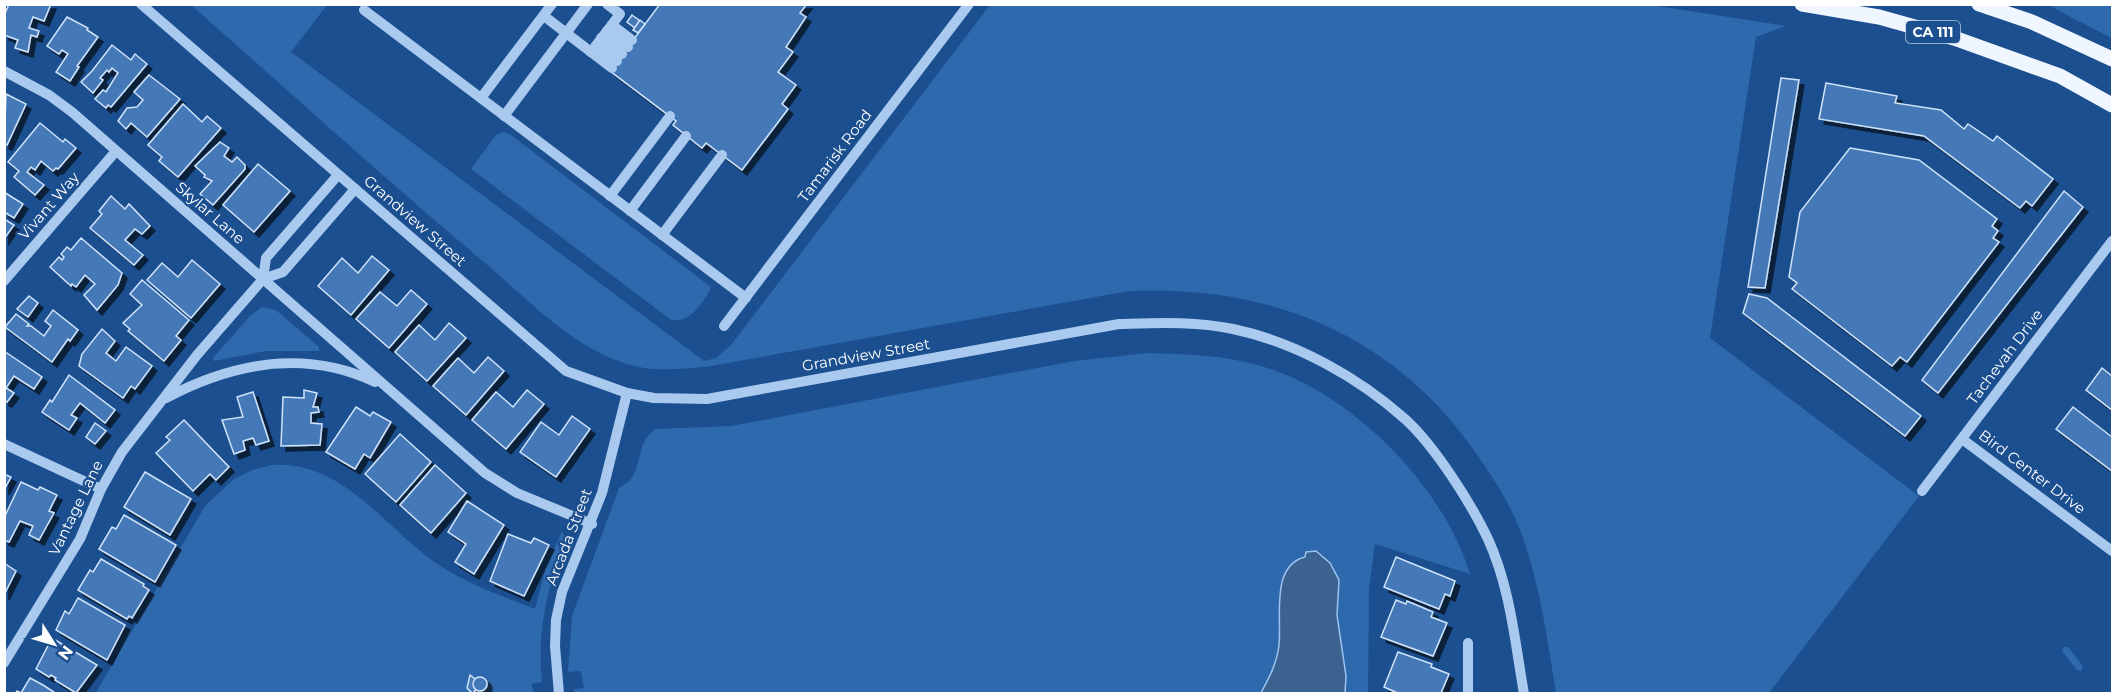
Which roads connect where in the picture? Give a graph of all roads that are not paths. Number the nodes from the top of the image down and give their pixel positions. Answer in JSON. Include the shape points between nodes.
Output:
{"nodes":[{"id":1,"x":141,"y":4,"type":"edge"},
{"id":2,"x":552,"y":4,"type":"edge"},
{"id":3,"x":588,"y":4,"type":"edge"},
{"id":4,"x":608,"y":4,"type":"edge"},
{"id":5,"x":969,"y":4,"type":"edge"},
{"id":6,"x":1802,"y":4,"type":"edge"},
{"id":7,"x":1979,"y":4,"type":"edge"},
{"id":8,"x":363,"y":10,"type":"dead end"},
{"id":9,"x":544,"y":16,"type":"junction"},
{"id":10,"x":566,"y":33,"type":"junction"},
{"id":11,"x":601,"y":38,"type":"junction"},
{"id":12,"x":622,"y":54,"type":"junction"},
{"id":13,"x":2112,"y":59,"type":"edge"},
{"id":14,"x":4,"y":71,"type":"edge"},
{"id":15,"x":481,"y":98,"type":"junction"},
{"id":16,"x":2112,"y":105,"type":"edge"},
{"id":17,"x":504,"y":116,"type":"junction"},
{"id":18,"x":670,"y":116,"type":"dead end"},
{"id":19,"x":686,"y":136,"type":"dead end"},
{"id":20,"x":116,"y":151,"type":"junction"},
{"id":21,"x":722,"y":155,"type":"dead end"},
{"id":22,"x":339,"y":175,"type":"junction"},
{"id":23,"x":355,"y":189,"type":"junction"},
{"id":24,"x":610,"y":196,"type":"junction"},
{"id":25,"x":630,"y":211,"type":"junction"},
{"id":26,"x":662,"y":234,"type":"junction"},
{"id":27,"x":2112,"y":241,"type":"edge"},
{"id":28,"x":263,"y":279,"type":"junction"},
{"id":29,"x":4,"y":280,"type":"edge"},
{"id":30,"x":746,"y":298,"type":"junction"},
{"id":31,"x":724,"y":326,"type":"dead end"},
{"id":32,"x":263,"y":363,"type":"joint"},
{"id":33,"x":389,"y":389,"type":"junction"},
{"id":34,"x":627,"y":393,"type":"junction"},
{"id":35,"x":161,"y":401,"type":"junction"},
{"id":36,"x":1962,"y":439,"type":"junction"},
{"id":37,"x":4,"y":444,"type":"edge"},
{"id":38,"x":101,"y":489,"type":"junction"},
{"id":39,"x":1922,"y":490,"type":"dead end"},
{"id":40,"x":592,"y":524,"type":"junction"},
{"id":41,"x":2112,"y":551,"type":"edge"},
{"id":42,"x":1468,"y":643,"type":"dead end"},
{"id":43,"x":5,"y":662,"type":"edge"},
{"id":44,"x":559,"y":693,"type":"edge"},
{"id":45,"x":1468,"y":693,"type":"edge"},
{"id":46,"x":1524,"y":693,"type":"edge"}],
"edges":[{"from":1,"to":22,"type":"street","name":"Grandview Street"},
{"from":2,"to":9,"type":"street"},
{"from":3,"to":10,"type":"street"},
{"from":4,"to":11,"type":"street","via":[[620,14]]},
{"from":5,"to":30,"type":"street","name":"Tamarisk Road"},
{"from":6,"to":16,"type":"main road","number":"CA 111","via":[[1880,17],[1954,38],[2060,76]]},
{"from":7,"to":13,"type":"main road","via":[[2032,22]]},
{"from":8,"to":15,"type":"street"},
{"from":9,"to":10,"type":"street"},
{"from":9,"to":15,"type":"street"},
{"from":10,"to":11,"type":"street"},
{"from":10,"to":17,"type":"street"},
{"from":11,"to":12,"type":"street"},
{"from":11,"to":12,"type":"street"},
{"from":11,"to":12,"type":"street"},
{"from":14,"to":20,"type":"street","name":"Skylar Lane","via":[[49,95]]},
{"from":15,"to":17,"type":"street"},
{"from":17,"to":24,"type":"street"},
{"from":18,"to":24,"type":"street"},
{"from":19,"to":25,"type":"street"},
{"from":20,"to":28,"type":"street","name":"Skylar Lane"},
{"from":20,"to":29,"type":"street","name":"Vivant Way"},
{"from":21,"to":26,"type":"street"},
{"from":22,"to":23,"type":"street","name":"Grandview Street"},
{"from":22,"to":28,"type":"street","name":"Vantage Lane","via":[[266,258]]},
{"from":23,"to":28,"type":"street","name":"Vantage Lane","via":[[283,272]]},
{"from":23,"to":34,"type":"street","name":"Grandview Street","via":[[566,371]]},
{"from":24,"to":25,"type":"street"},
{"from":25,"to":26,"type":"street"},
{"from":26,"to":30,"type":"street"},
{"from":27,"to":36,"type":"street","name":"Tachevah Drive"},
{"from":28,"to":33,"type":"street","name":"Skylar Lane"},
{"from":28,"to":35,"type":"street","name":"Vantage Lane"},
{"from":30,"to":31,"type":"street","name":"Tamarisk Road"},
{"from":32,"to":33,"type":"street","name":"Skylar Lane","via":[[332,368]]},
{"from":32,"to":35,"type":"street","name":"Vantage Lane","via":[[192,385]]},
{"from":33,"to":40,"type":"street","name":"Skylar Lane","via":[[500,483]]},
{"from":34,"to":40,"type":"street","name":"Arcada Street"},
{"from":34,"to":46,"type":"street","name":"Grandview Street","via":[[706,399],[1119,324],[1173,322],[1233,329],[1294,348],[1353,379],[1406,420],[1450,473],[1488,538],[1506,592]]},
{"from":35,"to":38,"type":"street","name":"Vantage Lane","via":[[122,452]]},
{"from":36,"to":39,"type":"street","name":"Tachevah Drive"},
{"from":36,"to":41,"type":"street","name":"Bird Center Drive"},
{"from":37,"to":38,"type":"street"},
{"from":38,"to":43,"type":"street","name":"Vantage Lane","via":[[80,539]]},
{"from":40,"to":44,"type":"street","name":"Arcada Street","via":[[569,572],[556,620]]},
{"from":42,"to":45,"type":"street"}]}
